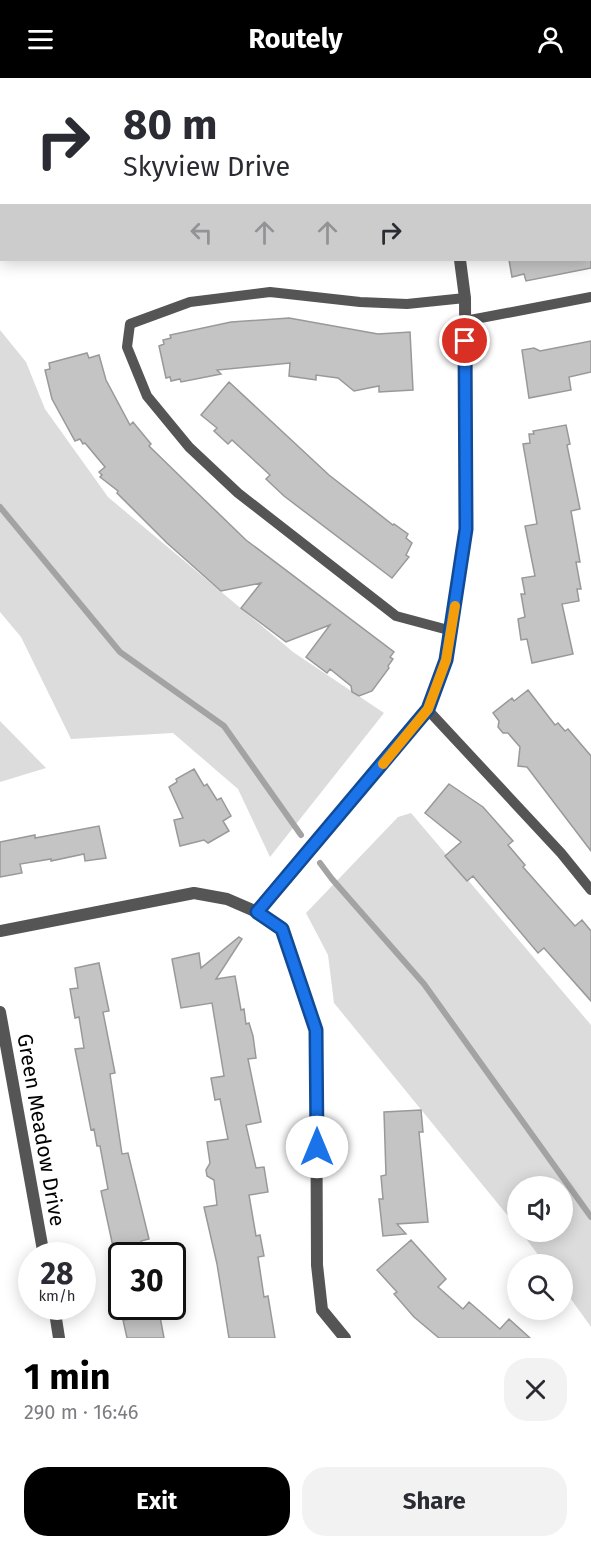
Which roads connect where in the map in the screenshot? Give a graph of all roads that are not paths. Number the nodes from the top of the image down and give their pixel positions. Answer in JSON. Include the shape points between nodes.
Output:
{"nodes":[{"id":1,"x":460,"y":261,"type":"edge"},
{"id":2,"x":591,"y":297,"type":"edge"},
{"id":3,"x":465,"y":298,"type":"junction"},
{"id":4,"x":465,"y":321,"type":"junction"},
{"id":5,"x":452,"y":631,"type":"junction"},
{"id":6,"x":428,"y":709,"type":"junction"},
{"id":7,"x":591,"y":890,"type":"edge"},
{"id":8,"x":257,"y":912,"type":"junction"},
{"id":9,"x":0,"y":931,"type":"edge"},
{"id":10,"x":0,"y":1012,"type":"edge"},
{"id":11,"x":41,"y":1242,"type":"edge"},
{"id":12,"x":56,"y":1320,"type":"edge"},
{"id":13,"x":59,"y":1338,"type":"edge"},
{"id":14,"x":345,"y":1338,"type":"edge"}],
"edges":[{"from":1,"to":3,"type":"street"},
{"from":2,"to":4,"type":"lane"},
{"from":3,"to":4,"type":"street"},
{"from":3,"to":5,"type":"lane","via":[[396,303],[270,292],[190,302],[130,324],[127,347],[147,396],[189,447],[238,493],[396,616]]},
{"from":4,"to":5,"type":"street","via":[[466,529]]},
{"from":5,"to":6,"type":"street"},
{"from":6,"to":7,"type":"lane"},
{"from":6,"to":8,"type":"street"},
{"from":8,"to":9,"type":"street","via":[[227,899],[194,892]]},
{"from":8,"to":14,"type":"street","via":[[282,929],[316,1030],[317,1264],[322,1310]]},
{"from":10,"to":11,"type":"street","name":"Green Meadow Drive"},
{"from":12,"to":13,"type":"street"}]}
